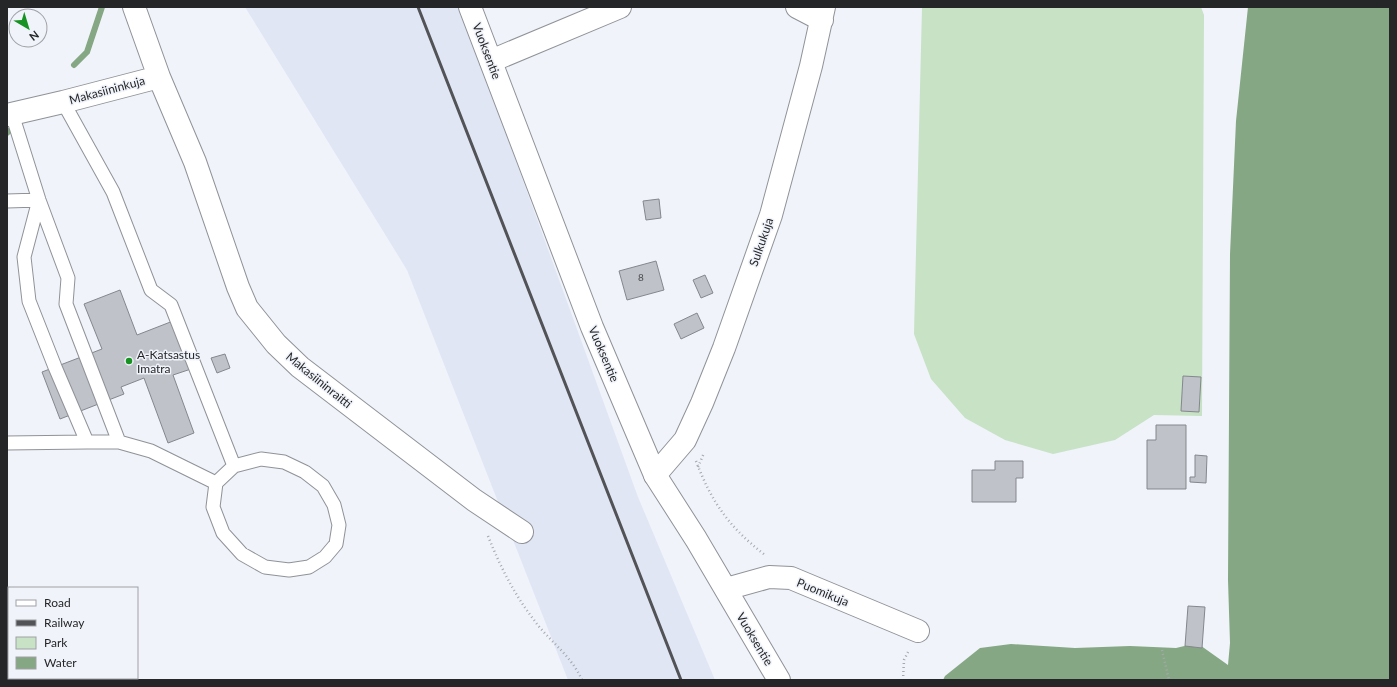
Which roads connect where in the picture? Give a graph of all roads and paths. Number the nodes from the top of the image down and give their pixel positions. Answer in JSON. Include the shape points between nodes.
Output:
{"nodes":[{"id":1,"x":134,"y":7,"type":"edge"},
{"id":2,"x":470,"y":7,"type":"edge"},
{"id":3,"x":620,"y":7,"type":"edge"},
{"id":4,"x":797,"y":7,"type":"edge"},
{"id":5,"x":823,"y":14,"type":"edge"},
{"id":6,"x":491,"y":61,"type":"junction"},
{"id":7,"x":159,"y":77,"type":"junction"},
{"id":8,"x":63,"y":102,"type":"junction"},
{"id":9,"x":9,"y":114,"type":"edge"},
{"id":10,"x":39,"y":200,"type":"junction"},
{"id":11,"x":7,"y":201,"type":"edge"},
{"id":12,"x":685,"y":440,"type":"junction"},
{"id":13,"x":87,"y":442,"type":"junction"},
{"id":14,"x":119,"y":442,"type":"junction"},
{"id":15,"x":7,"y":443,"type":"edge"},
{"id":16,"x":234,"y":466,"type":"junction"},
{"id":17,"x":655,"y":475,"type":"junction"},
{"id":18,"x":216,"y":483,"type":"junction"},
{"id":19,"x":474,"y":500,"type":"junction"},
{"id":20,"x":522,"y":532,"type":"dead end"},
{"id":21,"x":791,"y":578,"type":"junction"},
{"id":22,"x":726,"y":589,"type":"junction"},
{"id":23,"x":918,"y":631,"type":"joint"},
{"id":24,"x":1162,"y":650,"type":"dead end"},
{"id":25,"x":582,"y":680,"type":"edge"},
{"id":26,"x":779,"y":680,"type":"edge"},
{"id":27,"x":903,"y":680,"type":"edge"},
{"id":28,"x":1169,"y":680,"type":"edge"}],
"edges":[{"from":1,"to":7,"type":"street","name":"Makasiininkuja"},
{"from":2,"to":6,"type":"street","name":"Vuoksentie"},
{"from":3,"to":6,"type":"street"},
{"from":4,"to":5,"type":"street","name":"Sulkukuja"},
{"from":5,"to":12,"type":"street","name":"Sulkukuja","via":[[771,215],[724,348]]},
{"from":6,"to":17,"type":"street","name":"Vuoksentie","via":[[592,327]]},
{"from":7,"to":8,"type":"street","name":"Makasiininkuja"},
{"from":7,"to":19,"type":"street","name":"Makasiininraitti","via":[[195,162],[238,287],[248,308],[276,344],[300,367]]},
{"from":8,"to":9,"type":"street","name":"Makasiininkuja"},
{"from":8,"to":16,"type":"lane","via":[[113,192],[151,290],[171,305]]},
{"from":9,"to":10,"type":"lane"},
{"from":10,"to":11,"type":"lane"},
{"from":10,"to":13,"type":"lane","via":[[24,257],[29,301]]},
{"from":10,"to":14,"type":"lane","via":[[68,278],[66,304]]},
{"from":12,"to":17,"type":"street","name":"Sulkukuja"},
{"from":12,"to":21,"type":"path","via":[[709,493],[728,521]]},
{"from":13,"to":14,"type":"lane"},
{"from":13,"to":15,"type":"lane"},
{"from":14,"to":18,"type":"lane","via":[[151,451]]},
{"from":16,"to":18,"type":"lane"},
{"from":16,"to":18,"type":"lane","via":[[261,459],[284,462],[306,472],[323,486],[334,505],[339,525],[336,544],[325,557],[309,567],[289,570],[265,567],[242,554],[223,533],[213,507]]},
{"from":17,"to":22,"type":"street","name":"Vuoksentie"},
{"from":19,"to":20,"type":"street","name":"Makasiininraitti"},
{"from":19,"to":25,"type":"path","via":[[500,566],[517,596],[535,622],[565,654]]},
{"from":21,"to":22,"type":"street","name":"Puomikuja","via":[[769,577]]},
{"from":21,"to":23,"type":"street","name":"Puomikuja"},
{"from":22,"to":26,"type":"street","name":"Vuoksentie"},
{"from":23,"to":27,"type":"path","via":[[904,660]]},
{"from":24,"to":28,"type":"path"}]}
